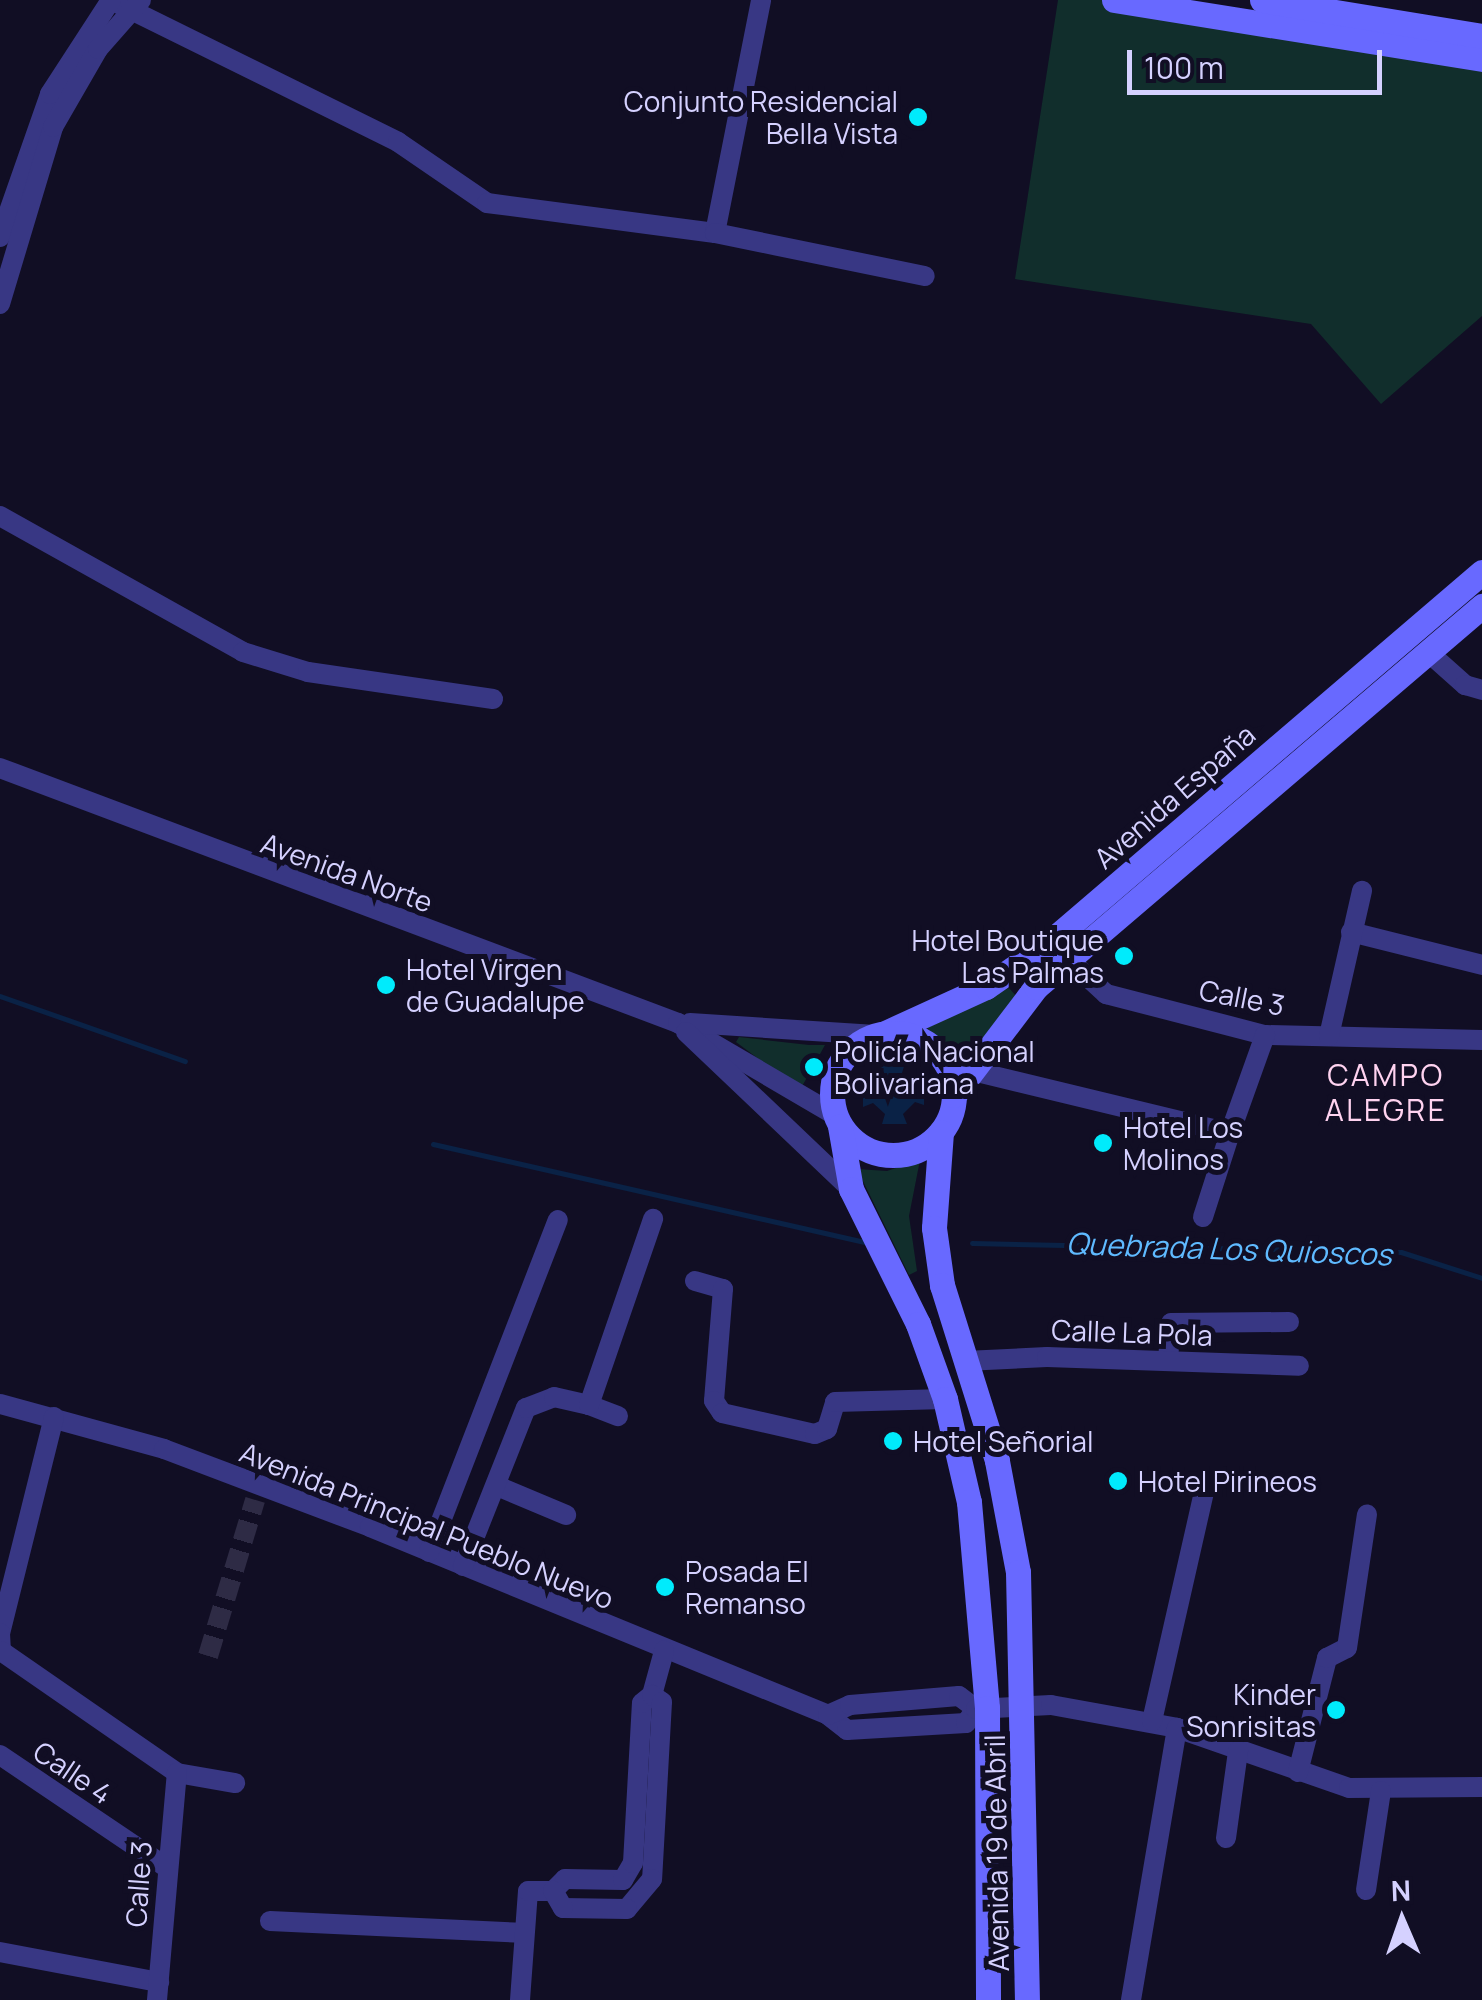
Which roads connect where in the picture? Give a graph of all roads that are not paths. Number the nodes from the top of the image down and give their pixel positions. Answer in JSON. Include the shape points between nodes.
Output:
{"nodes":[{"id":1,"x":111,"y":0,"type":"edge"},
{"id":2,"x":762,"y":0,"type":"edge"},
{"id":3,"x":1114,"y":0,"type":"edge"},
{"id":4,"x":1262,"y":0,"type":"edge"},
{"id":5,"x":135,"y":6,"type":"edge"},
{"id":6,"x":1482,"y":36,"type":"edge"},
{"id":7,"x":1482,"y":59,"type":"edge"},
{"id":8,"x":715,"y":233,"type":"junction"},
{"id":9,"x":0,"y":236,"type":"edge"},
{"id":10,"x":925,"y":276,"type":"dead end"},
{"id":11,"x":0,"y":304,"type":"edge"},
{"id":12,"x":0,"y":516,"type":"edge"},
{"id":13,"x":1482,"y":572,"type":"edge"},
{"id":14,"x":1482,"y":606,"type":"edge"},
{"id":15,"x":1428,"y":652,"type":"junction"},
{"id":16,"x":1482,"y":690,"type":"edge"},
{"id":17,"x":493,"y":699,"type":"dead end"},
{"id":18,"x":0,"y":768,"type":"edge"},
{"id":19,"x":1362,"y":891,"type":"dead end"},
{"id":20,"x":1351,"y":932,"type":"junction"},
{"id":21,"x":1068,"y":959,"type":"junction"},
{"id":22,"x":1482,"y":965,"type":"edge"},
{"id":23,"x":678,"y":1023,"type":"junction"},
{"id":24,"x":880,"y":1034,"type":"junction"},
{"id":25,"x":1266,"y":1035,"type":"junction"},
{"id":26,"x":1329,"y":1036,"type":"junction"},
{"id":27,"x":1482,"y":1040,"type":"edge"},
{"id":28,"x":973,"y":1072,"type":"junction"},
{"id":29,"x":954,"y":1095,"type":"junction"},
{"id":30,"x":838,"y":1121,"type":"junction"},
{"id":31,"x":941,"y":1132,"type":"junction"},
{"id":32,"x":1230,"y":1133,"type":"junction"},
{"id":33,"x":850,"y":1189,"type":"junction"},
{"id":34,"x":1203,"y":1217,"type":"dead end"},
{"id":35,"x":653,"y":1219,"type":"dead end"},
{"id":36,"x":558,"y":1220,"type":"dead end"},
{"id":37,"x":695,"y":1281,"type":"dead end"},
{"id":38,"x":1289,"y":1322,"type":"dead end"},
{"id":39,"x":1168,"y":1359,"type":"junction"},
{"id":40,"x":965,"y":1362,"type":"junction"},
{"id":41,"x":1299,"y":1366,"type":"dead end"},
{"id":42,"x":946,"y":1399,"type":"junction"},
{"id":43,"x":0,"y":1404,"type":"edge"},
{"id":44,"x":590,"y":1405,"type":"junction"},
{"id":45,"x":618,"y":1416,"type":"dead end"},
{"id":46,"x":54,"y":1417,"type":"junction"},
{"id":47,"x":497,"y":1486,"type":"junction"},
{"id":48,"x":1204,"y":1492,"type":"dead end"},
{"id":49,"x":566,"y":1514,"type":"dead end"},
{"id":50,"x":1367,"y":1514,"type":"dead end"},
{"id":51,"x":429,"y":1552,"type":"junction"},
{"id":52,"x":464,"y":1566,"type":"junction"},
{"id":53,"x":664,"y":1652,"type":"junction"},
{"id":54,"x":1024,"y":1706,"type":"junction"},
{"id":55,"x":981,"y":1708,"type":"junction"},
{"id":56,"x":1152,"y":1721,"type":"junction"},
{"id":57,"x":1176,"y":1728,"type":"junction"},
{"id":58,"x":1238,"y":1751,"type":"junction"},
{"id":59,"x":0,"y":1755,"type":"edge"},
{"id":60,"x":1298,"y":1772,"type":"junction"},
{"id":61,"x":177,"y":1773,"type":"junction"},
{"id":62,"x":235,"y":1783,"type":"dead end"},
{"id":63,"x":1482,"y":1788,"type":"edge"},
{"id":64,"x":1382,"y":1791,"type":"junction"},
{"id":65,"x":1226,"y":1838,"type":"dead end"},
{"id":66,"x":166,"y":1868,"type":"junction"},
{"id":67,"x":1366,"y":1890,"type":"dead end"},
{"id":68,"x":270,"y":1921,"type":"dead end"},
{"id":69,"x":521,"y":1933,"type":"junction"},
{"id":70,"x":0,"y":1952,"type":"edge"},
{"id":71,"x":158,"y":1991,"type":"edge"},
{"id":72,"x":520,"y":2000,"type":"edge"},
{"id":73,"x":988,"y":2000,"type":"edge"},
{"id":74,"x":1028,"y":2000,"type":"edge"},
{"id":75,"x":1130,"y":2000,"type":"edge"}],
"edges":[{"from":1,"to":5,"type":"street"},
{"from":1,"to":9,"type":"street","via":[[50,94]]},
{"from":2,"to":8,"type":"street"},
{"from":3,"to":7,"type":"main road"},
{"from":4,"to":6,"type":"main road"},
{"from":5,"to":8,"type":"street","via":[[398,142],[487,203]]},
{"from":5,"to":11,"type":"street","via":[[98,49],[53,127]]},
{"from":8,"to":10,"type":"street"},
{"from":12,"to":17,"type":"street","via":[[243,652],[308,672]]},
{"from":13,"to":24,"type":"main road","name":"Avenida España","via":[[1043,948],[986,987]]},
{"from":14,"to":15,"type":"main road","name":"Avenida España"},
{"from":15,"to":16,"type":"street","via":[[1464,686]]},
{"from":15,"to":21,"type":"main road","name":"Avenida España"},
{"from":18,"to":23,"type":"street","name":"Avenida Norte"},
{"from":19,"to":20,"type":"street"},
{"from":20,"to":22,"type":"street"},
{"from":20,"to":26,"type":"street"},
{"from":21,"to":25,"type":"street","name":"Calle 3","via":[[1106,994]]},
{"from":21,"to":28,"type":"main road","name":"Avenida España","via":[[1036,987]]},
{"from":23,"to":24,"type":"street","name":"Avenida Norte"},
{"from":23,"to":30,"type":"street","name":"Avenida Norte"},
{"from":23,"to":33,"type":"street"},
{"from":24,"to":29,"type":"main road","via":[[934,1048],[945,1061]]},
{"from":24,"to":30,"type":"main road","via":[[843,1058],[832,1086]]},
{"from":25,"to":26,"type":"street","name":"Calle 3"},
{"from":25,"to":32,"type":"street"},
{"from":26,"to":27,"type":"street","name":"Calle 3"},
{"from":28,"to":29,"type":"main road","name":"Avenida España"},
{"from":28,"to":32,"type":"street"},
{"from":29,"to":31,"type":"main road"},
{"from":30,"to":31,"type":"main road","via":[[853,1141],[889,1155],[926,1145]]},
{"from":30,"to":33,"type":"main road"},
{"from":31,"to":40,"type":"main road","via":[[934,1228]]},
{"from":32,"to":34,"type":"street"},
{"from":33,"to":42,"type":"main road","via":[[918,1324]]},
{"from":35,"to":44,"type":"street"},
{"from":36,"to":51,"type":"street"},
{"from":37,"to":42,"type":"street","via":[[723,1289],[714,1401],[722,1413],[814,1434],[827,1429],[835,1402]]},
{"from":38,"to":39,"type":"street","via":[[1163,1323]]},
{"from":39,"to":40,"type":"street","name":"Calle La Pola"},
{"from":39,"to":41,"type":"street","name":"Calle La Pola"},
{"from":40,"to":54,"type":"main road","via":[[1009,1512]]},
{"from":42,"to":55,"type":"main road","via":[[978,1558]]},
{"from":43,"to":46,"type":"street","name":"Avenida Principal Pueblo Nuevo"},
{"from":44,"to":45,"type":"street"},
{"from":44,"to":47,"type":"street","via":[[554,1397],[526,1408]]},
{"from":46,"to":51,"type":"street","name":"Avenida Principal Pueblo Nuevo"},
{"from":46,"to":61,"type":"street","via":[[1,1651]]},
{"from":47,"to":49,"type":"street"},
{"from":47,"to":52,"type":"street"},
{"from":48,"to":56,"type":"street"},
{"from":50,"to":60,"type":"street","via":[[1348,1648],[1326,1658]]},
{"from":51,"to":52,"type":"street","name":"Avenida Principal Pueblo Nuevo"},
{"from":52,"to":53,"type":"street","name":"Avenida Principal Pueblo Nuevo"},
{"from":53,"to":55,"type":"street","name":"Avenida Principal Pueblo Nuevo","via":[[828,1715],[846,1730],[966,1723]]},
{"from":53,"to":69,"type":"street","via":[[652,1695],[662,1702],[652,1879],[627,1909],[563,1908],[554,1891],[528,1891]]},
{"from":54,"to":55,"type":"street","name":"Avenida Principal Pueblo Nuevo"},
{"from":54,"to":56,"type":"street","name":"Avenida Principal Pueblo Nuevo"},
{"from":54,"to":74,"type":"main road","name":"Avenida 19 de Abril"},
{"from":55,"to":73,"type":"main road","name":"Avenida 19 de Abril"},
{"from":56,"to":57,"type":"street","name":"Avenida Principal Pueblo Nuevo"},
{"from":57,"to":58,"type":"street","name":"Avenida Principal Pueblo Nuevo"},
{"from":57,"to":75,"type":"street"},
{"from":58,"to":60,"type":"street","name":"Avenida Principal Pueblo Nuevo"},
{"from":58,"to":65,"type":"street"},
{"from":59,"to":66,"type":"street","name":"Calle 4"},
{"from":60,"to":64,"type":"street","name":"Avenida Principal Pueblo Nuevo"},
{"from":61,"to":62,"type":"street"},
{"from":61,"to":66,"type":"street","name":"Calle 3"},
{"from":63,"to":64,"type":"street","name":"Avenida Principal Pueblo Nuevo"},
{"from":64,"to":67,"type":"street"},
{"from":66,"to":71,"type":"street","name":"Calle 3"},
{"from":68,"to":69,"type":"street"},
{"from":69,"to":72,"type":"street"},
{"from":70,"to":71,"type":"street"}]}
